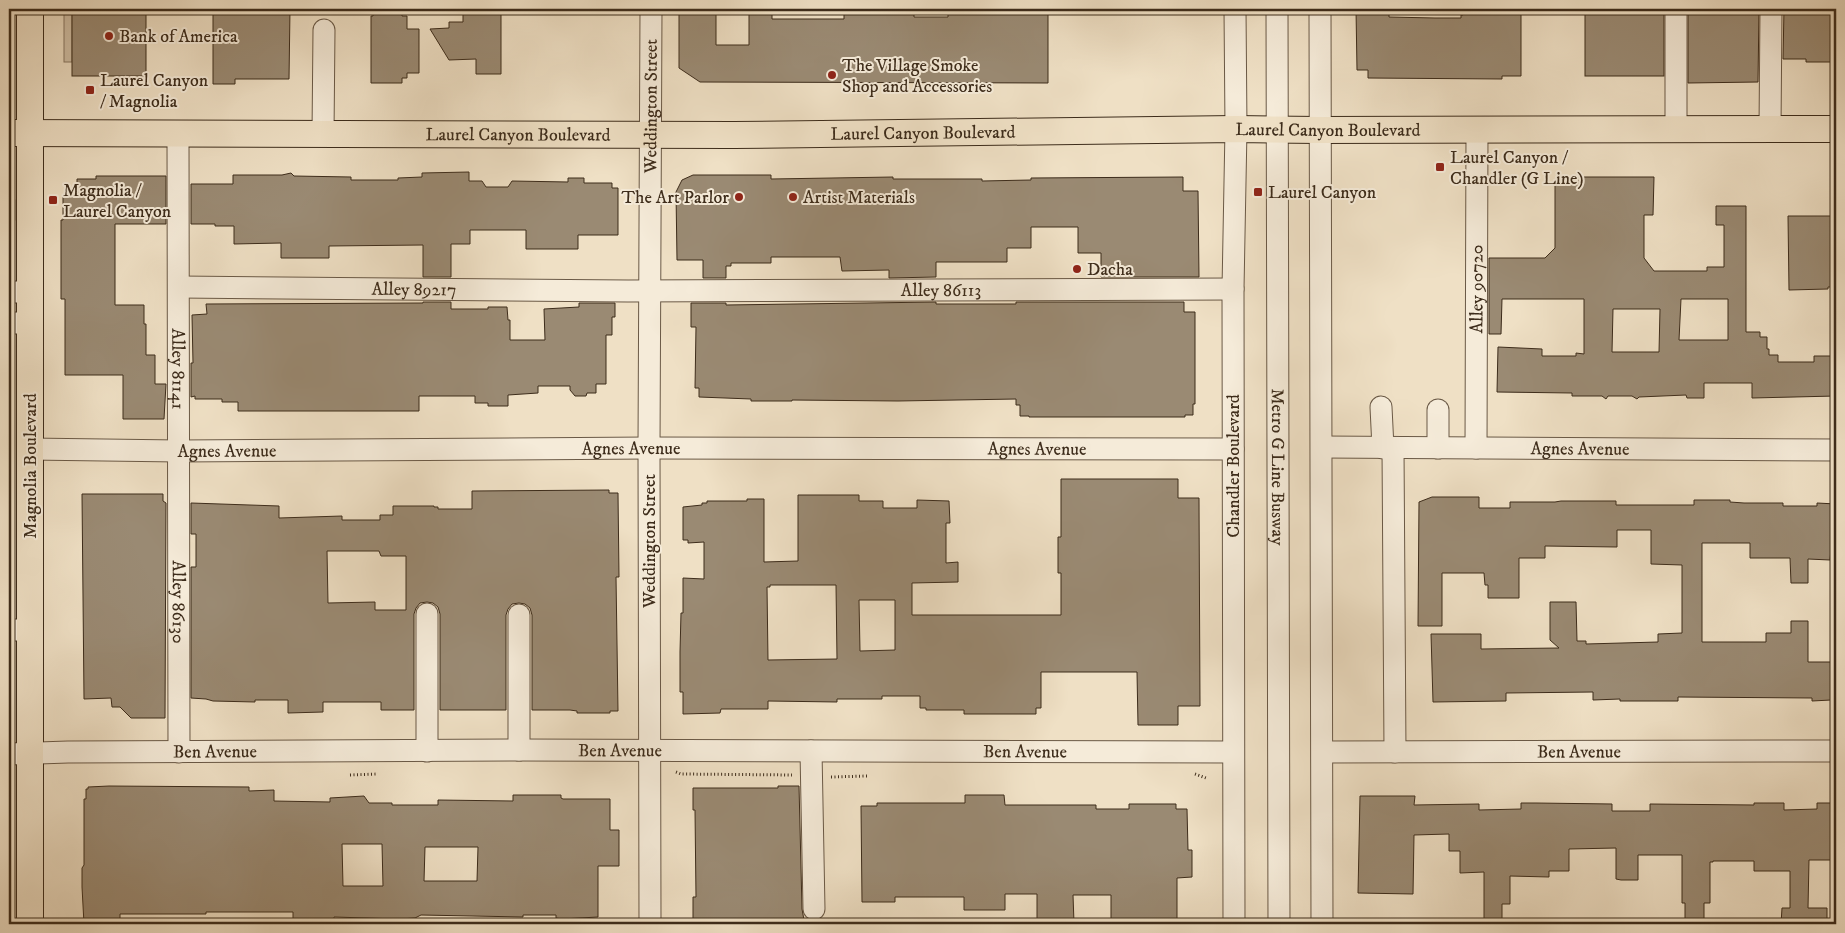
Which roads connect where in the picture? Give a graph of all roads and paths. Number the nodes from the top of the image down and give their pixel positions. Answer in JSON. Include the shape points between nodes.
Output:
{"nodes":[{"id":1,"x":30,"y":9,"type":"edge"},
{"id":2,"x":651,"y":9,"type":"edge"},
{"id":3,"x":1235,"y":9,"type":"edge"},
{"id":4,"x":1277,"y":9,"type":"edge"},
{"id":5,"x":1320,"y":9,"type":"edge"},
{"id":6,"x":1676,"y":9,"type":"edge"},
{"id":7,"x":1771,"y":9,"type":"edge"},
{"id":8,"x":324,"y":30,"type":"dead end"},
{"id":9,"x":1236,"y":129,"type":"junction"},
{"id":10,"x":1277,"y":130,"type":"junction"},
{"id":11,"x":1319,"y":130,"type":"junction"},
{"id":12,"x":1477,"y":130,"type":"junction"},
{"id":13,"x":1676,"y":130,"type":"junction"},
{"id":14,"x":1770,"y":130,"type":"junction"},
{"id":15,"x":1836,"y":130,"type":"edge"},
{"id":16,"x":20,"y":133,"type":"edge"},
{"id":17,"x":178,"y":133,"type":"junction"},
{"id":18,"x":323,"y":134,"type":"junction"},
{"id":19,"x":650,"y":135,"type":"junction"},
{"id":20,"x":179,"y":288,"type":"junction"},
{"id":21,"x":1233,"y":289,"type":"junction"},
{"id":22,"x":19,"y":292,"type":"edge"},
{"id":23,"x":649,"y":292,"type":"junction"},
{"id":24,"x":19,"y":323,"type":"edge"},
{"id":25,"x":1380,"y":407,"type":"dead end"},
{"id":26,"x":1438,"y":410,"type":"dead end"},
{"id":27,"x":1322,"y":447,"type":"junction"},
{"id":28,"x":649,"y":448,"type":"junction"},
{"id":29,"x":1388,"y":448,"type":"junction"},
{"id":30,"x":1438,"y":448,"type":"junction"},
{"id":31,"x":1476,"y":448,"type":"junction"},
{"id":32,"x":29,"y":449,"type":"junction"},
{"id":33,"x":1233,"y":449,"type":"junction"},
{"id":34,"x":1836,"y":450,"type":"edge"},
{"id":35,"x":179,"y":451,"type":"junction"},
{"id":36,"x":427,"y":614,"type":"dead end"},
{"id":37,"x":519,"y":615,"type":"dead end"},
{"id":38,"x":20,"y":630,"type":"edge"},
{"id":39,"x":519,"y":750,"type":"junction"},
{"id":40,"x":427,"y":751,"type":"junction"},
{"id":41,"x":649,"y":751,"type":"junction"},
{"id":42,"x":811,"y":751,"type":"junction"},
{"id":43,"x":1836,"y":751,"type":"edge"},
{"id":44,"x":179,"y":752,"type":"junction"},
{"id":45,"x":1233,"y":752,"type":"junction"},
{"id":46,"x":1323,"y":752,"type":"junction"},
{"id":47,"x":1395,"y":752,"type":"junction"},
{"id":48,"x":20,"y":754,"type":"edge"},
{"id":49,"x":674,"y":770,"type":"dead end"},
{"id":50,"x":810,"y":775,"type":"junction"},
{"id":51,"x":867,"y":776,"type":"dead end"},
{"id":52,"x":814,"y":909,"type":"dead end"},
{"id":53,"x":30,"y":924,"type":"edge"},
{"id":54,"x":650,"y":924,"type":"edge"},
{"id":55,"x":1234,"y":924,"type":"edge"},
{"id":56,"x":1279,"y":924,"type":"edge"},
{"id":57,"x":1322,"y":924,"type":"edge"}],
"edges":[{"from":1,"to":16,"type":"main road","name":"Magnolia Boulevard"},
{"from":2,"to":19,"type":"street","name":"Weddington Street"},
{"from":3,"to":9,"type":"street","name":"Chandler Boulevard"},
{"from":4,"to":10,"type":"street","name":"Metro G Line Busway"},
{"from":5,"to":11,"type":"street"},
{"from":6,"to":13,"type":"street"},
{"from":7,"to":14,"type":"street"},
{"from":8,"to":18,"type":"street"},
{"from":9,"to":10,"type":"main road","name":"Laurel Canyon Boulevard"},
{"from":9,"to":19,"type":"main road","name":"Laurel Canyon Boulevard"},
{"from":9,"to":21,"type":"street","name":"Chandler Boulevard"},
{"from":10,"to":11,"type":"main road","name":"Laurel Canyon Boulevard"},
{"from":10,"to":56,"type":"street","name":"Metro G Line Busway"},
{"from":11,"to":12,"type":"main road","name":"Laurel Canyon Boulevard"},
{"from":11,"to":27,"type":"street"},
{"from":12,"to":13,"type":"main road","name":"Laurel Canyon Boulevard"},
{"from":12,"to":31,"type":"street","name":"Alley 90720"},
{"from":13,"to":14,"type":"main road","name":"Laurel Canyon Boulevard"},
{"from":14,"to":15,"type":"main road","name":"Laurel Canyon Boulevard"},
{"from":16,"to":17,"type":"main road","name":"Laurel Canyon Boulevard"},
{"from":16,"to":22,"type":"main road","name":"Magnolia Boulevard"},
{"from":17,"to":18,"type":"main road","name":"Laurel Canyon Boulevard"},
{"from":17,"to":20,"type":"street","name":"Alley 81141"},
{"from":18,"to":19,"type":"main road","name":"Laurel Canyon Boulevard"},
{"from":19,"to":23,"type":"street","name":"Weddington Street"},
{"from":20,"to":23,"type":"street","name":"Alley 89217"},
{"from":20,"to":35,"type":"street","name":"Alley 81141"},
{"from":21,"to":23,"type":"street","name":"Alley 86113"},
{"from":21,"to":33,"type":"street","name":"Chandler Boulevard"},
{"from":22,"to":24,"type":"main road","name":"Magnolia Boulevard"},
{"from":23,"to":28,"type":"street","name":"Weddington Street"},
{"from":24,"to":32,"type":"main road","name":"Magnolia Boulevard"},
{"from":25,"to":29,"type":"street"},
{"from":26,"to":30,"type":"street"},
{"from":27,"to":29,"type":"street","name":"Agnes Avenue"},
{"from":27,"to":46,"type":"street"},
{"from":28,"to":33,"type":"street","name":"Agnes Avenue"},
{"from":28,"to":35,"type":"street","name":"Agnes Avenue"},
{"from":28,"to":41,"type":"street","name":"Weddington Street"},
{"from":29,"to":30,"type":"street","name":"Agnes Avenue"},
{"from":29,"to":47,"type":"street"},
{"from":30,"to":31,"type":"street","name":"Agnes Avenue"},
{"from":31,"to":34,"type":"street","name":"Agnes Avenue"},
{"from":32,"to":35,"type":"street","name":"Agnes Avenue"},
{"from":32,"to":38,"type":"main road","name":"Magnolia Boulevard"},
{"from":33,"to":45,"type":"street","name":"Chandler Boulevard"},
{"from":35,"to":44,"type":"street","name":"Alley 86130"},
{"from":36,"to":40,"type":"street"},
{"from":37,"to":39,"type":"street"},
{"from":38,"to":48,"type":"main road","name":"Magnolia Boulevard"},
{"from":39,"to":40,"type":"street","name":"Ben Avenue"},
{"from":39,"to":41,"type":"street","name":"Ben Avenue"},
{"from":40,"to":44,"type":"street","name":"Ben Avenue"},
{"from":41,"to":42,"type":"street","name":"Ben Avenue"},
{"from":41,"to":54,"type":"street","name":"Weddington Street"},
{"from":42,"to":45,"type":"street","name":"Ben Avenue"},
{"from":42,"to":50,"type":"street"},
{"from":43,"to":47,"type":"street","name":"Ben Avenue"},
{"from":44,"to":48,"type":"street","name":"Ben Avenue"},
{"from":45,"to":55,"type":"street","name":"Chandler Boulevard"},
{"from":46,"to":47,"type":"street","name":"Ben Avenue"},
{"from":46,"to":57,"type":"street"},
{"from":48,"to":53,"type":"main road","name":"Magnolia Boulevard"},
{"from":49,"to":50,"type":"path","via":[[681,774]]},
{"from":50,"to":51,"type":"path","via":[[823,778]]},
{"from":50,"to":52,"type":"street"}]}
